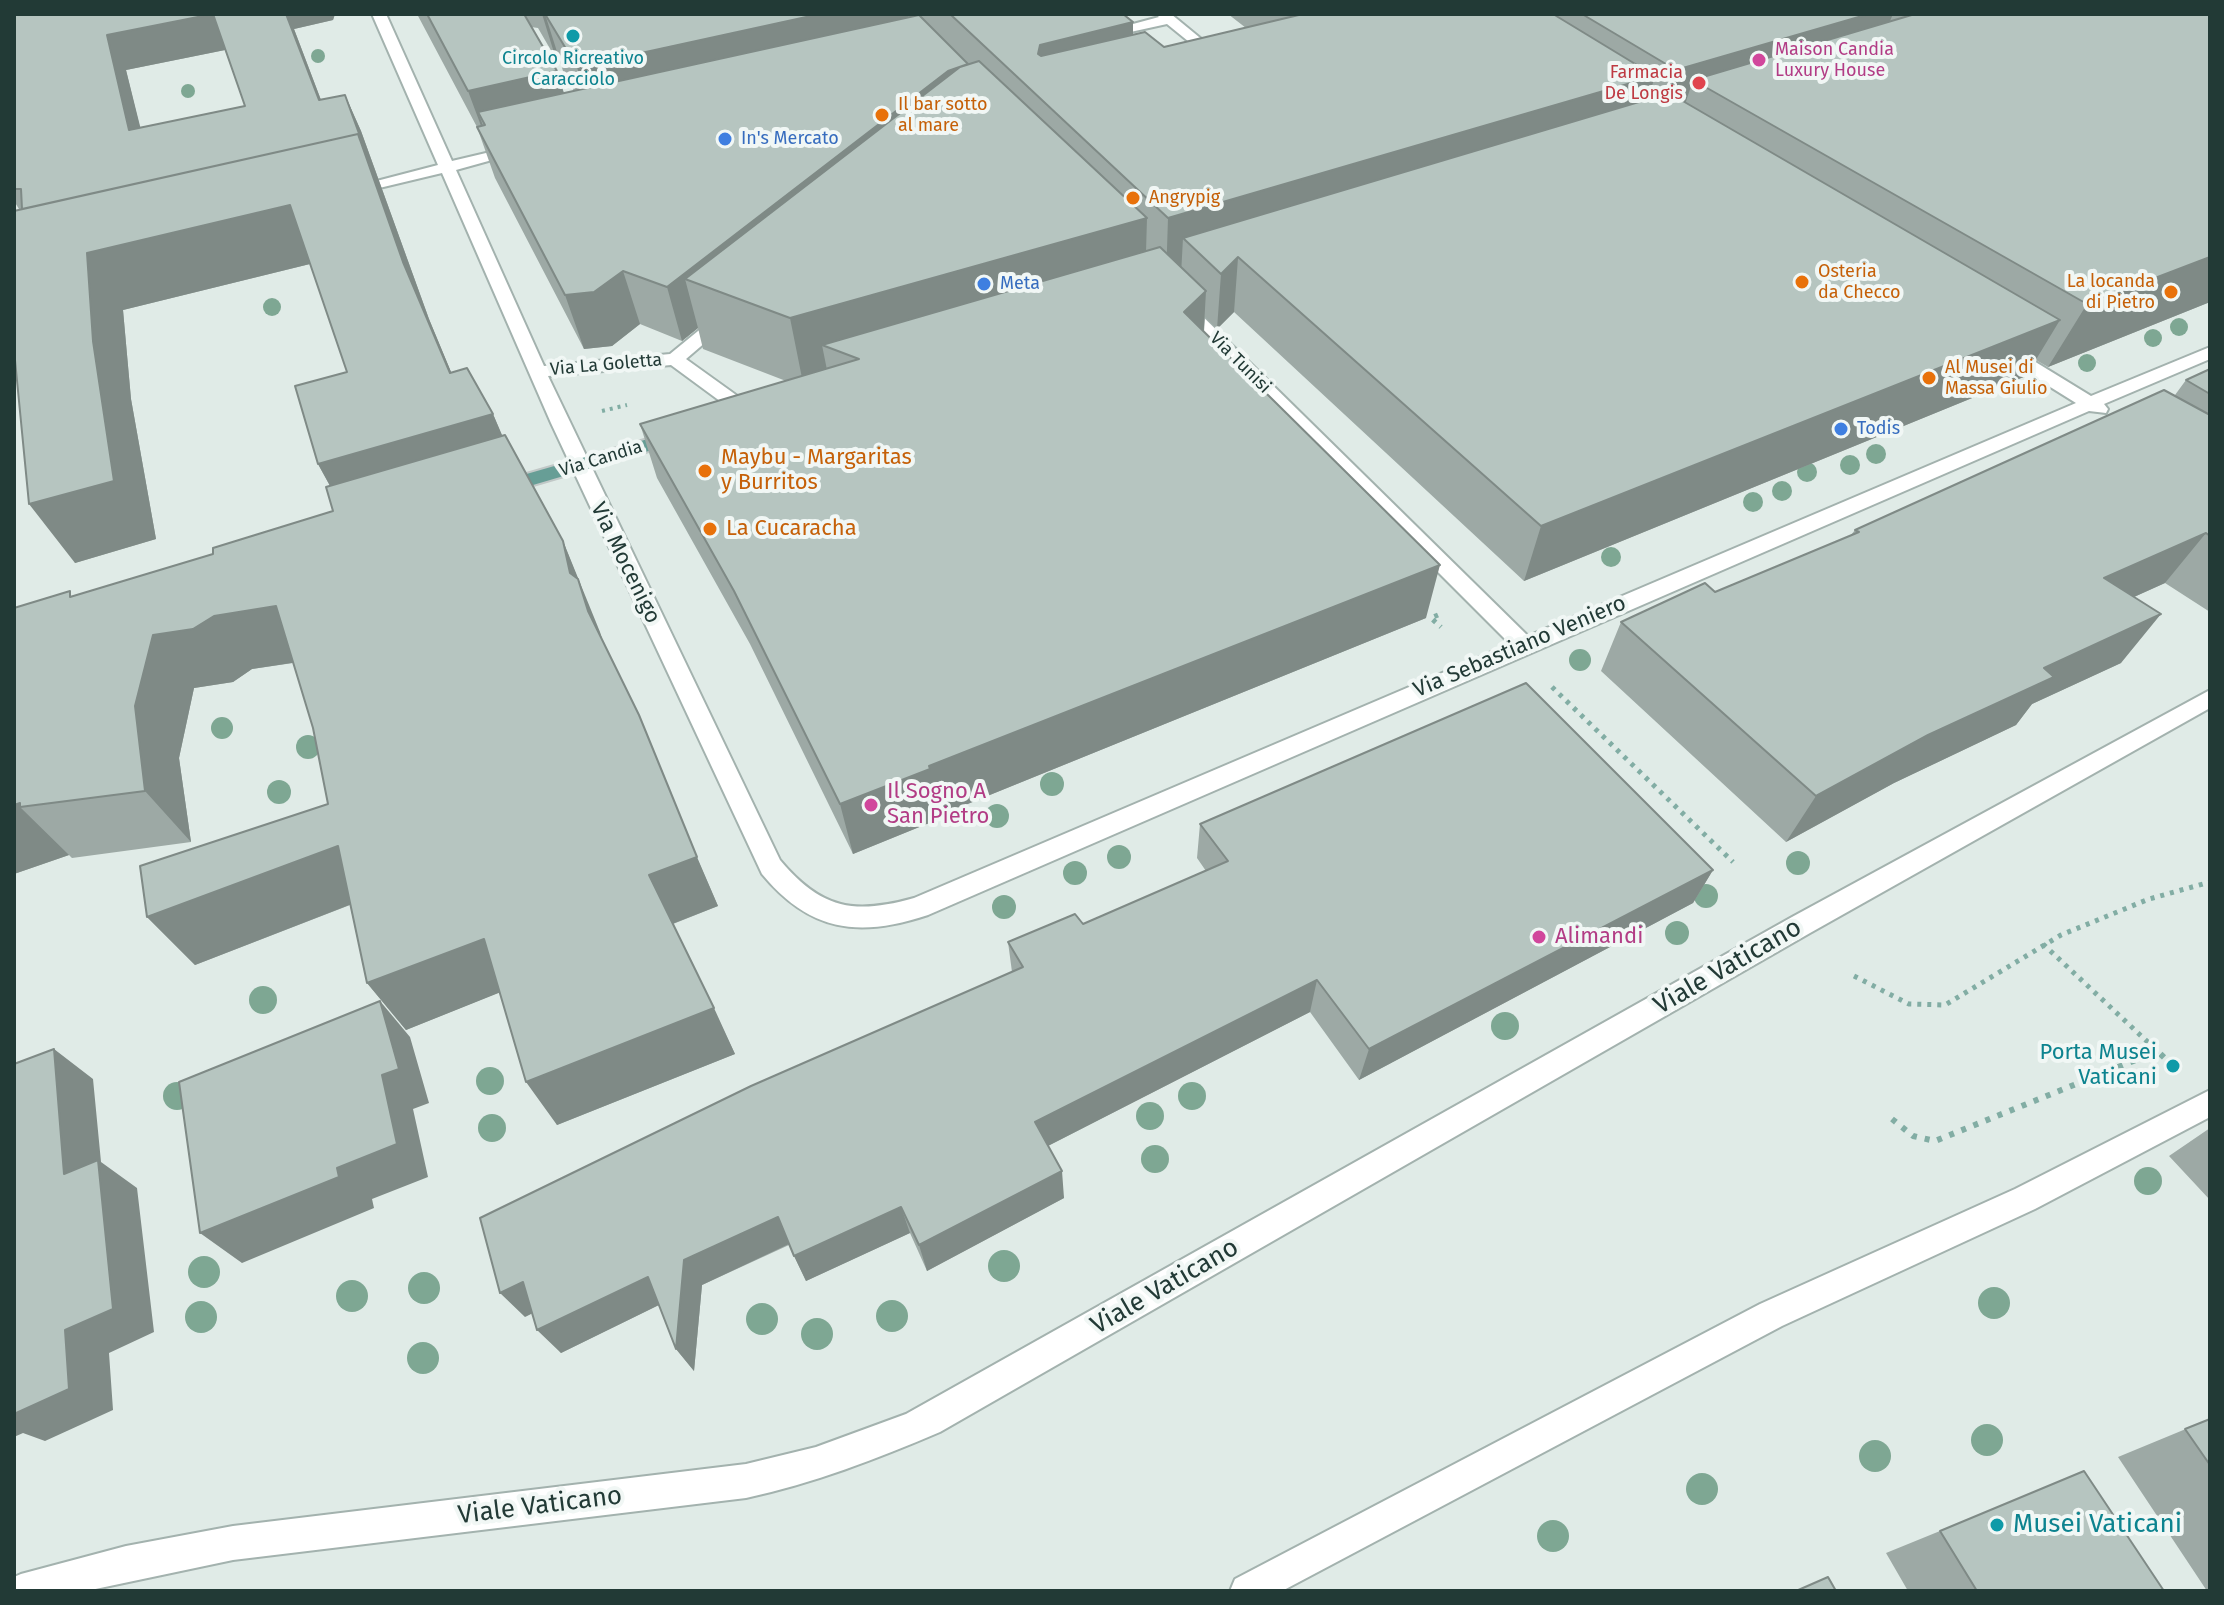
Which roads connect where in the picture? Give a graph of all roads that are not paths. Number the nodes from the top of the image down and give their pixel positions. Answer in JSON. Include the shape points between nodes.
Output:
{"nodes":[{"id":1,"x":379,"y":14,"type":"edge"},
{"id":2,"x":1166,"y":16,"type":"edge"},
{"id":3,"x":1092,"y":33,"type":"edge"},
{"id":4,"x":1204,"y":70,"type":"edge"},
{"id":5,"x":532,"y":148,"type":"edge"},
{"id":6,"x":446,"y":168,"type":"junction"},
{"id":7,"x":329,"y":195,"type":"edge"},
{"id":8,"x":1171,"y":296,"type":"edge"},
{"id":9,"x":737,"y":308,"type":"edge"},
{"id":10,"x":1984,"y":338,"type":"edge"},
{"id":11,"x":2210,"y":352,"type":"edge"},
{"id":12,"x":675,"y":359,"type":"junction"},
{"id":13,"x":537,"y":372,"type":"junction"},
{"id":14,"x":2091,"y":404,"type":"junction"},
{"id":15,"x":758,"y":412,"type":"joint"},
{"id":16,"x":2117,"y":420,"type":"edge"},
{"id":17,"x":722,"y":423,"type":"edge"},
{"id":18,"x":693,"y":431,"type":"edge"},
{"id":19,"x":580,"y":465,"type":"junction"},
{"id":20,"x":480,"y":495,"type":"edge"},
{"id":21,"x":1524,"y":645,"type":"junction"},
{"id":22,"x":2210,"y":698,"type":"edge"},
{"id":23,"x":825,"y":914,"type":"joint"},
{"id":24,"x":2210,"y":1103,"type":"edge"},
{"id":25,"x":21,"y":1591,"type":"edge"},
{"id":26,"x":1247,"y":1591,"type":"edge"}],
"edges":[{"from":1,"to":6,"type":"street","name":"Via Mocenigo"},
{"from":2,"to":3,"type":"street"},
{"from":2,"to":4,"type":"street","via":[[1226,64]]},
{"from":5,"to":6,"type":"street"},
{"from":6,"to":7,"type":"street"},
{"from":6,"to":13,"type":"street","name":"Via Mocenigo"},
{"from":8,"to":21,"type":"street","name":"Via Tunisi"},
{"from":9,"to":12,"type":"street","name":"Via La Goletta"},
{"from":10,"to":14,"type":"street"},
{"from":11,"to":14,"type":"street","name":"Via Sebastiano Veniero"},
{"from":12,"to":13,"type":"street","name":"Via La Goletta"},
{"from":12,"to":15,"type":"street","name":"Via La Goletta"},
{"from":13,"to":19,"type":"street","name":"Via Mocenigo"},
{"from":14,"to":16,"type":"street"},
{"from":14,"to":21,"type":"street","name":"Via Sebastiano Veniero"},
{"from":15,"to":17,"type":"main road"},
{"from":18,"to":19,"type":"main road","name":"Via Candia"},
{"from":19,"to":20,"type":"main road","name":"Via Candia"},
{"from":19,"to":23,"type":"street","name":"Via Mocenigo","via":[[771,867],[794,894]]},
{"from":21,"to":23,"type":"street","name":"Via Sebastiano Veniero","via":[[919,907],[881,917]]},
{"from":22,"to":25,"type":"street","name":"Viale Vaticano","via":[[943,1413],[893,1436],[803,1469],[746,1481],[233,1543],[126,1563]]},
{"from":24,"to":26,"type":"street","via":[[2025,1199],[1771,1315]]}]}
